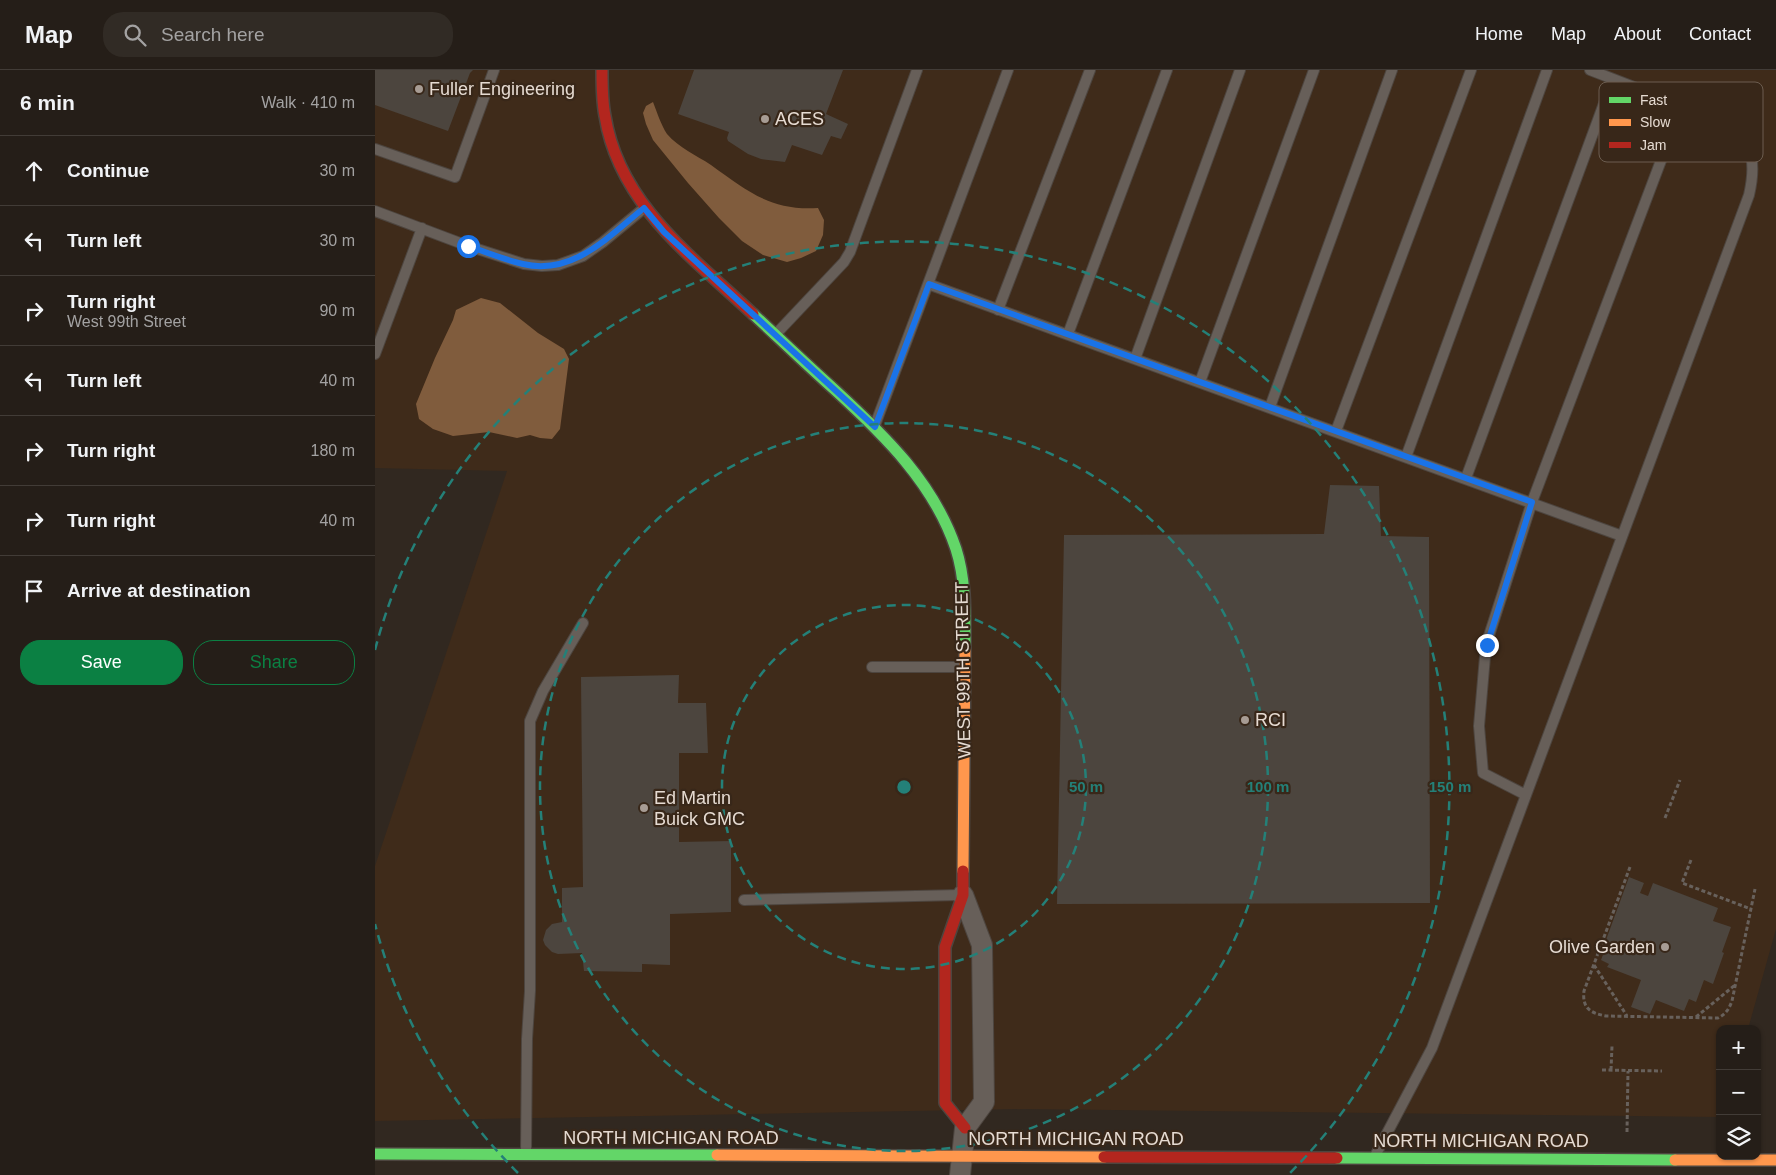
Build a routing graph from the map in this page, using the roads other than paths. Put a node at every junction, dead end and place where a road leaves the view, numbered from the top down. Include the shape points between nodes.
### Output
1 (493, 70) edge
2 (602, 70) edge
3 (917, 70) edge
4 (1008, 70) edge
5 (1090, 70) edge
6 (1167, 70) edge
7 (1240, 70) edge
8 (1314, 70) edge
9 (1392, 70) edge
10 (1471, 70) edge
11 (1547, 70) edge
12 (1590, 70) edge
13 (1613, 79) junction
14 (1612, 82) edge
15 (1621, 82) edge
16 (1599, 117) edge
17 (375, 149) edge
18 (1660, 162) edge
19 (1752, 162) edge
20 (644, 208) junction
21 (375, 211) edge
22 (422, 228) junction
23 (929, 284) junction
24 (998, 310) junction
25 (1069, 334) junction
26 (775, 336) junction
27 (375, 354) edge
28 (1135, 359) junction
29 (1200, 382) junction
30 (1271, 407) junction
31 (875, 427) junction
32 (1336, 431) junction
33 (1406, 457) junction
34 (1466, 478) junction
35 (1532, 502) junction
36 (1622, 536) junction
37 (583, 623) dead end
38 (872, 667) dead end
39 (965, 667) junction
40 (1526, 795) junction
41 (963, 895) junction
42 (744, 900) dead end
43 (965, 1128) junction
44 (375, 1154) edge
45 (527, 1155) junction
46 (1375, 1158) junction
47 (1776, 1160) edge
48 (961, 1165) edge

1 - 17 lane via 455,178
2 - 20 main road, WEST 99TH STREET via 601,90 608,136 627,180
3 - 26 lane via 845,262
4 - 23 lane
5 - 24 lane
6 - 25 lane
7 - 28 lane
8 - 29 lane
9 - 30 lane
10 - 32 lane
11 - 33 lane
12 - 13 lane
13 - 14 lane
13 - 15 lane
16 - 34 lane
18 - 35 lane
19 - 36 lane via 1752,182 1742,214
20 - 22 lane via 583,256 558,265 524,264
20 - 26 main road, WEST 99TH STREET via 664,232
21 - 22 lane
22 - 27 lane
23 - 24 lane
23 - 31 lane
24 - 25 lane
25 - 28 lane
26 - 31 main road, WEST 99TH STREET
28 - 29 lane
29 - 30 lane
30 - 32 lane
31 - 39 main road, WEST 99TH STREET via 919,477 938,505 953,540 964,578
32 - 33 lane
33 - 34 lane
34 - 35 lane
35 - 36 lane
35 - 40 lane via 1487,645 1479,726 1483,773
36 - 40 lane
37 - 45 lane via 543,690 530,721
38 - 39 lane
39 - 41 main road, WEST 99TH STREET
40 - 46 lane via 1432,1048
41 - 42 lane
41 - 43 street, WEST 99TH STREET via 982,945 984,1102
41 - 43 main road, WEST 99TH STREET via 945,947 945,1103
43 - 48 street, WEST 99TH STREET
44 - 45 main road, NORTH MICHIGAN ROAD
45 - 48 main road, NORTH MICHIGAN ROAD
46 - 47 main road, NORTH MICHIGAN ROAD
46 - 48 main road, NORTH MICHIGAN ROAD

